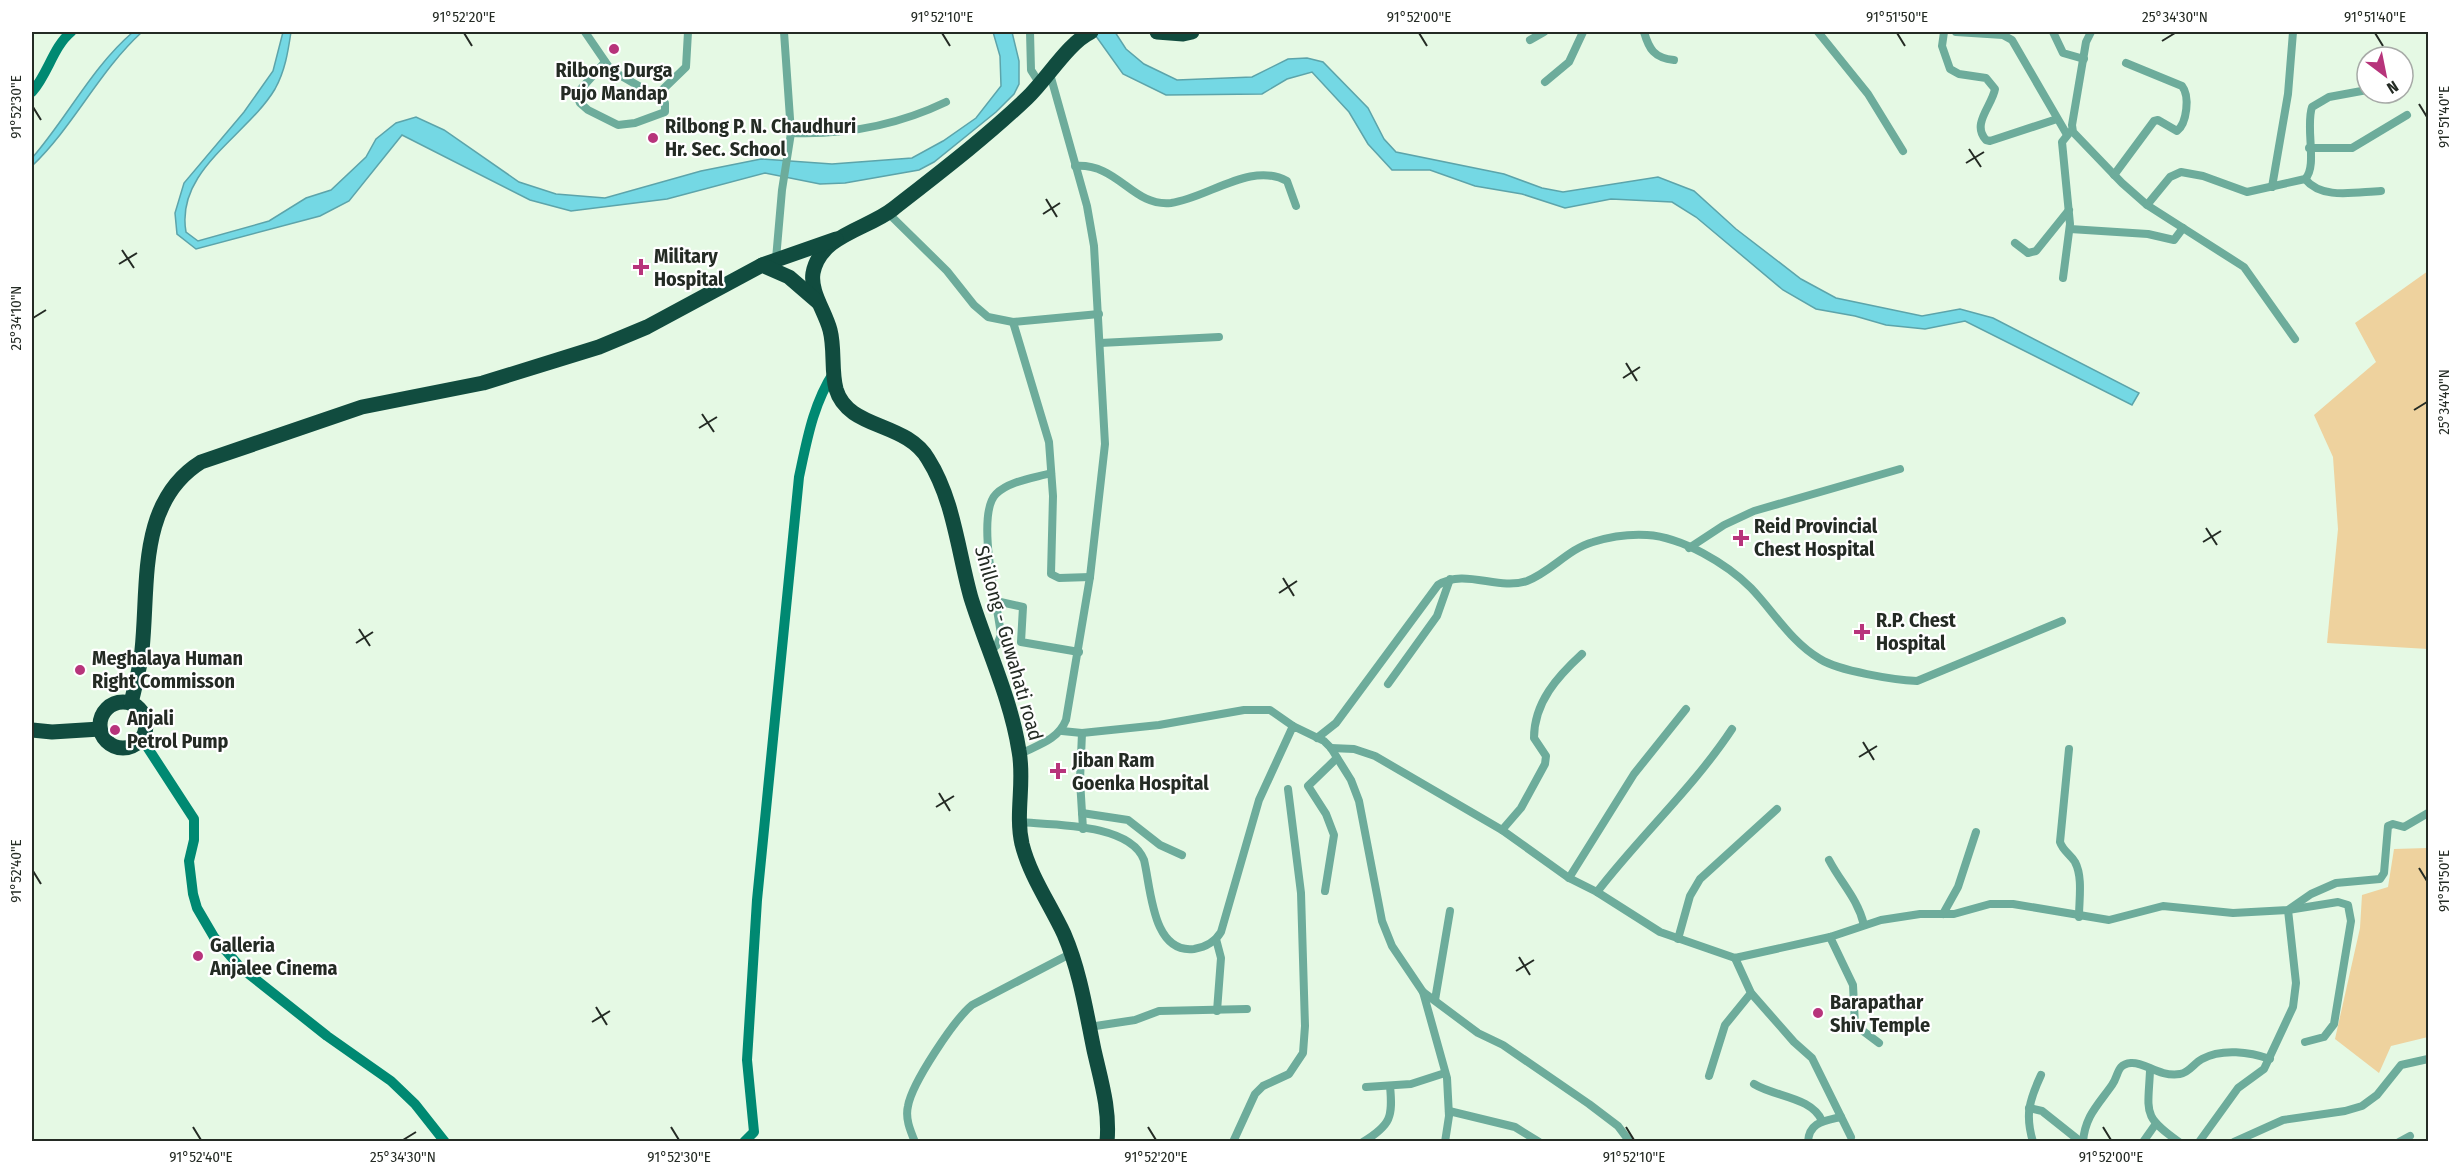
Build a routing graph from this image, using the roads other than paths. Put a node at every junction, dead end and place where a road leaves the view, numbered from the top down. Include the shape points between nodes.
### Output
1 (71, 32) edge
2 (585, 32) edge
3 (688, 32) edge
4 (784, 32) edge
5 (1030, 32) edge
6 (1091, 32) edge
7 (1157, 32) edge
8 (1192, 32) edge
9 (1544, 32) edge
10 (1583, 32) edge
11 (1644, 32) edge
12 (1818, 32) edge
13 (1944, 32) edge
14 (1956, 32) edge
15 (2053, 32) edge
16 (2091, 32) edge
17 (2293, 32) edge
18 (1530, 40) dead end
19 (2084, 59) junction
20 (1674, 60) dead end
21 (605, 62) junction
22 (2126, 63) dead end
23 (1048, 76) junction
24 (1545, 82) dead end
25 (32, 92) edge
26 (2355, 92) edge
27 (656, 96) junction
28 (946, 102) dead end
29 (2407, 115) dead end
30 (2057, 119) junction
31 (2070, 133) junction
32 (790, 137) junction
33 (2309, 148) junction
34 (1903, 151) dead end
35 (1075, 166) junction
36 (2114, 175) junction
37 (2305, 179) junction
38 (2272, 187) junction
39 (2380, 191) dead end
40 (2147, 205) junction
41 (1296, 206) dead end
42 (2069, 210) junction
43 (888, 213) junction
44 (2183, 228) junction
45 (2070, 229) junction
46 (838, 238) junction
47 (2015, 243) dead end
48 (769, 262) junction
49 (2062, 278) dead end
50 (822, 306) junction
51 (1099, 314) junction
52 (1013, 322) junction
53 (1219, 337) dead end
54 (2295, 339) dead end
55 (1100, 343) junction
56 (835, 370) junction
57 (1900, 469) dead end
58 (1051, 473) junction
59 (1689, 548) junction
60 (1090, 577) junction
61 (1450, 579) junction
62 (996, 601) junction
63 (2062, 621) dead end
64 (989, 652) junction
65 (1079, 652) junction
66 (1582, 654) dead end
67 (1388, 684) dead end
68 (131, 703) junction
69 (1686, 709) dead end
70 (1293, 726) junction
71 (100, 729) junction
72 (1732, 729) dead end
73 (32, 730) edge
74 (1062, 731) junction
75 (1082, 733) junction
76 (1317, 738) junction
77 (142, 739) junction
78 (1331, 748) junction
79 (2069, 749) dead end
80 (1020, 754) junction
81 (1337, 758) junction
82 (1288, 789) dead end
83 (1777, 809) dead end
84 (1082, 813) junction
85 (2428, 813) edge
86 (1019, 822) junction
87 (1083, 829) junction
88 (1502, 830) junction
89 (1976, 832) dead end
90 (1182, 855) dead end
91 (1829, 860) dead end
92 (1569, 878) junction
93 (1325, 891) dead end
94 (1597, 892) junction
95 (2288, 910) junction
96 (1450, 911) dead end
97 (1943, 914) junction
98 (2079, 917) junction
99 (1864, 925) junction
100 (1830, 937) junction
101 (1216, 939) junction
102 (1678, 939) junction
103 (1072, 953) junction
104 (1735, 958) junction
105 (1423, 992) junction
106 (1751, 993) junction
107 (1435, 1000) junction
108 (1247, 1009) dead end
109 (1217, 1011) junction
110 (1089, 1027) junction
111 (2305, 1042) dead end
112 (1880, 1043) dead end
113 (2270, 1059) junction
114 (2428, 1059) edge
115 (2150, 1071) junction
116 (1444, 1073) junction
117 (2041, 1075) dead end
118 (1709, 1076) dead end
119 (1754, 1084) dead end
120 (1389, 1086) junction
121 (1366, 1087) dead end
122 (2029, 1108) junction
123 (1449, 1111) junction
124 (1841, 1117) junction
125 (1821, 1121) junction
126 (2155, 1125) junction
127 (2410, 1136) dead end
128 (1851, 1137) dead end
129 (445, 1142) edge
130 (744, 1142) edge
131 (915, 1142) edge
132 (1107, 1142) edge
133 (1233, 1142) edge
134 (1363, 1142) edge
135 (1446, 1142) edge
136 (1539, 1142) edge
137 (1630, 1142) edge
138 (1808, 1142) edge
139 (2033, 1142) edge
140 (2082, 1142) edge
141 (2143, 1142) edge
142 (2179, 1142) edge
143 (2199, 1142) edge
144 (2234, 1142) edge
145 (2399, 1142) edge

1 - 25 street via 60,43 46,75
2 - 21 street
3 - 27 street via 686,68
4 - 32 street
5 - 23 street via 1031,70
6 - 23 highway via 1073,44
7 - 8 highway
9 - 18 street
10 - 24 street via 1569,62
11 - 20 street via 1652,52
12 - 34 street via 1868,94
13 - 30 street via 1942,46 1950,69 1986,78 1995,89 1980,125 1984,139 1990,141
14 - 30 street via 2003,35 2012,40
15 - 19 street via 2063,53
16 - 19 street
17 - 38 street via 2288,94
19 - 31 street
21 - 27 street via 616,74
21 - 27 street via 577,95 588,110 624,126 665,112 665,103
22 - 36 street via 2182,86 2187,95 2184,123 2177,131 2154,121
23 - 35 street
23 - 43 highway via 1003,120
26 - 33 street via 2329,97 2312,107
28 - 32 street via 894,123
29 - 33 street via 2352,148
30 - 31 street
31 - 36 street
31 - 42 street via 2062,145
32 - 48 street
33 - 37 street via 2312,169
35 - 41 street via 1098,167 1146,199 1162,202 1191,197 1249,177 1272,175 1287,181
35 - 51 street via 1094,246
36 - 40 street
37 - 38 street
37 - 39 street via 2322,192
38 - 40 street via 2247,192 2181,172 2170,177
40 - 44 street
42 - 45 street
42 - 47 street via 2036,250 2028,253
43 - 46 highway
43 - 52 street via 947,271 981,312 995,320
44 - 45 street via 2174,240 2148,234
44 - 54 street via 2244,267
45 - 49 street
46 - 48 highway
46 - 50 highway, Shillong - Guwahati road via 819,257 814,269 813,285
48 - 50 highway
48 - 68 highway via 647,327 599,347 483,383 353,410 218,455 189,470 169,492 153,530 142,652
50 - 56 highway, Shillong - Guwahati road via 832,338
51 - 52 street
51 - 55 street
52 - 58 street via 1049,442
53 - 55 street
55 - 60 street via 1105,444
56 - 64 highway, Shillong - Guwahati road via 836,389 847,407 868,421 904,434 929,459 946,501
56 - 130 street via 814,413 799,477 757,900 747,1060 753,1132
57 - 59 street via 1754,511
58 - 60 street via 1051,574 1059,578
58 - 62 street via 1012,485 990,501 987,529
59 - 61 street via 1646,535 1609,538 1582,546 1546,571 1517,584
59 - 63 street via 1733,572 1821,660 1895,680 1917,681
60 - 65 street
61 - 67 street via 1437,616
61 - 76 street via 1428,596 1343,714
62 - 64 street via 1001,636
62 - 65 street via 1023,607 1021,642
64 - 80 highway, Shillong - Guwahati road
65 - 74 street
66 - 88 street via 1562,671 1542,702 1534,738 1546,760 1521,808
68 - 71 highway via 118,703 106,710
68 - 77 highway via 146,718
69 - 92 street via 1634,774
70 - 75 street via 1270,710 1244,710
70 - 76 street
70 - 101 street via 1259,800
71 - 73 highway
71 - 77 highway via 106,741 118,747 131,747
72 - 94 street via 1709,764 1624,856
74 - 75 street
74 - 80 street
75 - 84 street
76 - 78 street
77 - 129 street via 194,819 189,861 193,894 196,908 214,937 240,967 391,1081 416,1104
78 - 81 street
78 - 88 street via 1354,749 1375,756
79 - 98 street via 2060,842 2075,862 2079,876
80 - 86 highway, Shillong - Guwahati road
81 - 93 street via 1308,786 1334,835
81 - 105 street via 1359,801 1384,927
82 - 133 street via 1301,893 1304,1047 1289,1074 1254,1094
83 - 102 street via 1700,879 1690,896
84 - 87 street
84 - 90 street via 1128,820 1160,845
85 - 95 street via 2404,827 2388,826 2384,873 2380,879 2336,883
86 - 87 street
86 - 103 highway, Shillong - Guwahati road via 1026,856
87 - 101 street via 1124,838 1141,852 1159,925 1169,941 1193,949
88 - 92 street
89 - 97 street via 1958,887
91 - 99 street via 1856,900
92 - 94 street
94 - 102 street
95 - 98 street via 2233,913 2163,906 2109,920
95 - 111 street via 2338,902 2348,905 2350,911 2334,1023 2324,1037
95 - 113 street via 2296,996
96 - 107 street
97 - 98 street via 1990,904 2013,904
97 - 99 street via 1904,915
99 - 100 street
100 - 104 street
100 - 112 street via 1853,985 1855,1025
101 - 109 street via 1221,958
102 - 104 street
103 - 110 highway, Shillong - Guwahati road
103 - 131 street via 960,1015 911,1092 907,1118
104 - 106 street
105 - 107 street
105 - 116 street
106 - 118 street via 1725,1024
106 - 124 street via 1812,1058
107 - 137 street via 1618,1126
108 - 109 street
109 - 110 street via 1159,1011 1135,1020
110 - 132 highway, Shillong - Guwahati road via 1108,1108
113 - 115 street via 2246,1052 2204,1058 2183,1074
113 - 143 street via 2264,1069 2238,1088
114 - 144 street via 2401,1065 2377,1095 2362,1106 2283,1120
115 - 126 street via 2148,1108
115 - 140 street via 2133,1063 2120,1067 2114,1084 2088,1118
116 - 120 street via 1423,1082
116 - 123 street
117 - 122 street
119 - 125 street via 1810,1106
120 - 121 street
120 - 134 street via 1392,1108 1388,1121
122 - 139 street via 2027,1122
122 - 140 street via 2042,1112
123 - 135 street
123 - 136 street via 1521,1129
124 - 125 street
124 - 128 street
125 - 138 street via 1811,1129
126 - 141 street
126 - 142 street
127 - 145 street

